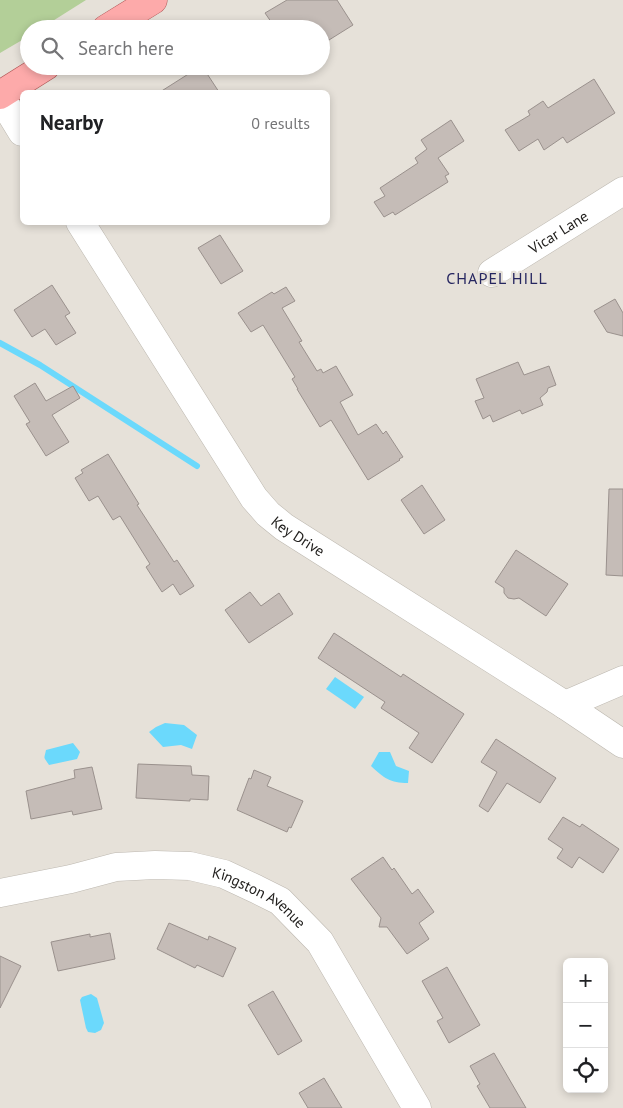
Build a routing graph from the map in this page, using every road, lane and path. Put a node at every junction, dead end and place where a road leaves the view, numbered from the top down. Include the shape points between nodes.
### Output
1 (153, 0) edge
2 (121, 20) edge
3 (32, 75) edge
4 (0, 95) edge
5 (20, 129) edge
6 (623, 191) edge
7 (82, 225) edge
8 (492, 273) dead end
9 (623, 680) edge
10 (565, 705) junction
11 (623, 744) edge
12 (0, 894) edge
13 (417, 1108) edge

1 - 2 main road
3 - 4 main road
4 - 5 street
6 - 8 street, Vicar Lane
7 - 10 street, Key Drive via 222,450 268,514
9 - 10 street
10 - 11 street, Key Drive
12 - 13 street, Kingston Avenue via 116,868 155,865 190,866 224,874 256,888 280,902 320,942

